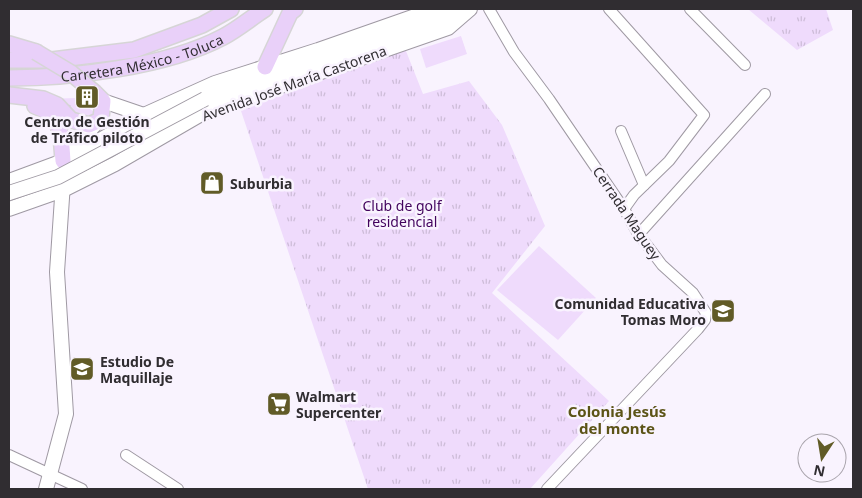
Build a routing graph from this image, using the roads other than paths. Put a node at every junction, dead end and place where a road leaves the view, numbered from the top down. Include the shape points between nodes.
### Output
1 (231, 9) edge
2 (265, 9) edge
3 (295, 9) edge
4 (464, 9) edge
5 (470, 9) edge
6 (489, 9) edge
7 (609, 9) edge
8 (690, 9) edge
9 (437, 13) edge
10 (9, 44) edge
11 (9, 60) edge
12 (744, 65) dead end
13 (265, 67) junction
14 (9, 78) edge
15 (766, 94) dead end
16 (9, 95) edge
17 (99, 97) junction
18 (9, 101) edge
19 (144, 115) junction
20 (98, 121) junction
21 (620, 131) dead end
22 (64, 161) junction
23 (9, 180) edge
24 (644, 185) junction
25 (63, 190) junction
26 (9, 193) edge
27 (9, 209) edge
28 (624, 209) junction
29 (639, 234) junction
30 (9, 454) edge
31 (126, 455) dead end
32 (50, 474) junction
33 (46, 489) edge
34 (82, 489) edge
35 (178, 489) edge
36 (547, 489) edge

1 - 11 main road, Carretera México - Toluca via 202,25 134,50 52,60
2 - 14 main road, Carretera México - Toluca via 223,37 176,55 130,66 57,76
3 - 13 main road via 290,13
4 - 9 street, Avenida José María Castorena
5 - 25 street, Avenida José María Castorena via 448,28 203,113
6 - 28 street, Cerrada Maguey via 514,52
7 - 24 street via 704,115 669,161
8 - 12 street
9 - 13 street, Avenida José María Castorena
9 - 26 street, Avenida José María Castorena, bridge via 205,99 58,177
10 - 17 main road, bridge via 56,62
13 - 19 street, Avenida José María Castorena via 215,83
15 - 29 street
16 - 20 main road via 48,101 77,122 89,125
17 - 19 street
17 - 20 main road
18 - 22 main road via 50,112 60,130
19 - 22 street, Avenida José María Castorena
20 - 22 street
21 - 24 street
22 - 23 street, Avenida José María Castorena
22 - 25 street
24 - 28 street
25 - 27 street, Avenida José María Castorena
25 - 32 street via 57,272 66,414
28 - 29 street, Cerrada Maguey
29 - 36 street, Cerrada Maguey via 662,265 693,293 706,313 705,320
30 - 32 street
31 - 35 street
32 - 33 street
32 - 34 street

